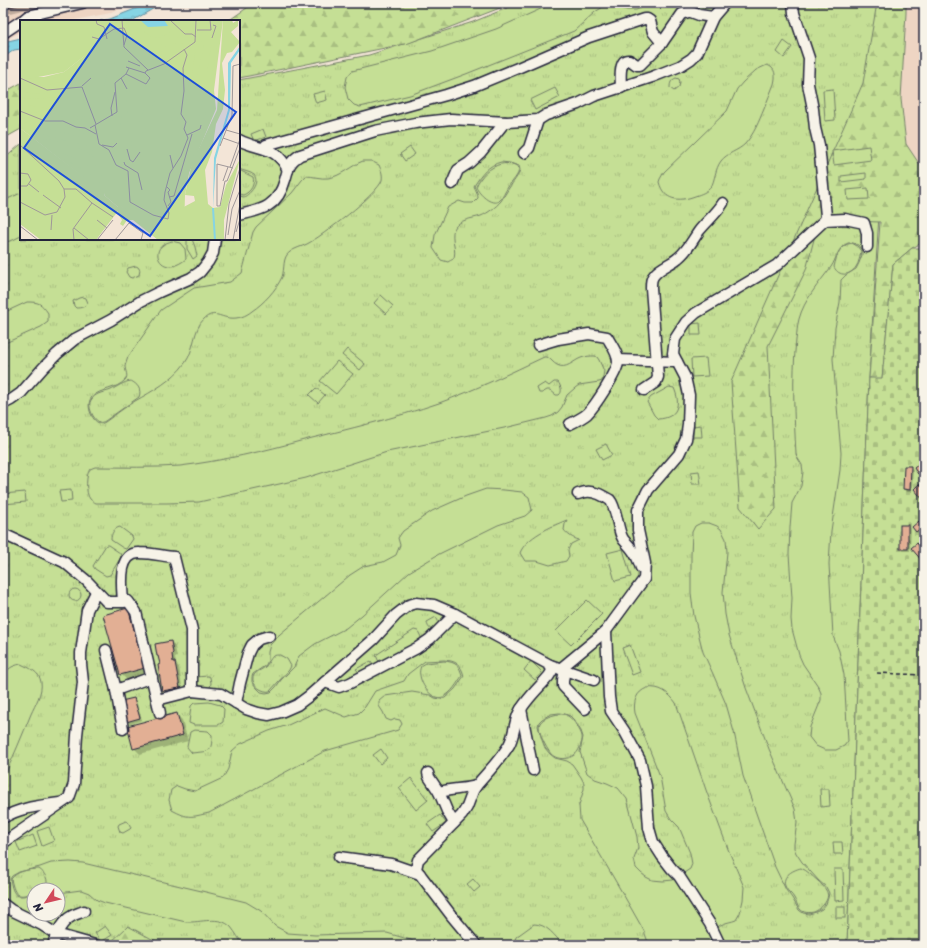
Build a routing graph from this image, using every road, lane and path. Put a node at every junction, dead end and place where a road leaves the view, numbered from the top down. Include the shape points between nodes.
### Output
1 (82, 3) edge
2 (725, 3) edge
3 (793, 3) edge
4 (713, 17) junction
5 (22, 20) edge
6 (20, 22) edge
7 (3, 33) edge
8 (662, 43) junction
9 (621, 88) junction
10 (538, 120) junction
11 (505, 122) junction
12 (240, 140) edge
13 (264, 148) junction
14 (524, 153) dead end
15 (288, 170) junction
16 (452, 184) dead end
17 (723, 203) dead end
18 (240, 215) edge
19 (825, 220) junction
20 (215, 240) edge
21 (867, 247) dead end
22 (538, 345) dead end
23 (618, 360) junction
24 (657, 361) junction
25 (677, 362) junction
26 (644, 390) dead end
27 (3, 404) edge
28 (570, 424) dead end
29 (578, 494) dead end
30 (3, 534) edge
31 (644, 579) junction
32 (96, 592) junction
33 (123, 602) junction
34 (455, 614) junction
35 (606, 632) junction
36 (269, 636) dead end
37 (106, 650) dead end
38 (550, 665) junction
39 (562, 670) junction
40 (877, 673) dead end
41 (924, 675) edge
42 (152, 677) junction
43 (594, 680) dead end
44 (325, 682) junction
45 (116, 690) junction
46 (192, 691) junction
47 (157, 700) junction
48 (236, 703) junction
49 (521, 709) junction
50 (585, 709) dead end
51 (160, 714) dead end
52 (124, 729) dead end
53 (533, 770) dead end
54 (428, 773) dead end
55 (476, 786) junction
56 (439, 792) junction
57 (63, 802) junction
58 (3, 818) edge
59 (454, 823) junction
60 (3, 843) edge
61 (339, 857) dead end
62 (420, 874) junction
63 (3, 904) edge
64 (84, 911) dead end
65 (56, 934) junction
66 (53, 945) edge
67 (95, 945) edge
68 (476, 945) edge
69 (720, 945) edge

1 - 5 lane via 28,16
2 - 4 lane
3 - 19 lane via 809,58 808,84 819,145
4 - 8 lane via 691,12 682,14
4 - 9 lane via 697,53 691,59 680,66
6 - 7 lane
8 - 9 lane via 640,65 628,60 624,62 621,66
8 - 13 lane via 653,32 650,22 644,19 589,38 474,86 266,145
9 - 10 lane via 594,96
10 - 11 lane
10 - 14 lane via 529,148
11 - 15 lane via 451,120 375,131 300,154 293,159
11 - 16 lane via 481,152 458,170
12 - 13 lane
13 - 15 lane via 278,156
15 - 18 lane via 282,190 270,205 259,211
17 - 24 lane via 679,258 656,273 651,280
19 - 21 lane via 845,219 864,223 868,233
19 - 25 lane via 777,265 696,313 686,322 675,339 673,354
20 - 27 lane via 208,262 200,272 141,301 75,339 47,363 21,393
22 - 23 lane via 589,334 607,337 614,347
23 - 24 lane
23 - 28 lane via 597,401 586,415
24 - 25 lane
24 - 26 lane via 656,382
25 - 31 lane via 690,395 686,439 679,454 648,490 638,510 638,530 645,563
29 - 31 lane via 590,491 610,500 624,540 639,562
30 - 32 lane via 64,562
31 - 35 lane
32 - 33 lane via 106,602
32 - 57 lane via 87,610 81,653 83,682 74,784 69,798
33 - 42 lane via 128,601 136,612
33 - 46 lane via 122,577 125,561 131,554 139,552 174,558 192,630
34 - 38 lane
34 - 44 lane via 417,648 350,683 339,687
34 - 44 lane via 434,605 416,603 409,606 396,615 373,640
35 - 39 lane
35 - 69 lane via 608,697 611,711 640,760 653,842 679,876 710,924
36 - 48 lane via 259,639 248,653
37 - 45 lane
38 - 39 lane
38 - 49 lane via 552,671 549,676
39 - 43 lane
39 - 50 lane via 564,686
40 - 41 path
42 - 45 lane
42 - 47 lane
44 - 48 lane via 296,705 281,712 268,715 258,713
45 - 52 lane
46 - 47 lane
46 - 48 lane via 221,694
47 - 51 lane
49 - 53 lane
49 - 55 lane via 510,743
54 - 56 lane
55 - 56 lane
55 - 59 lane via 467,807
56 - 59 lane
57 - 58 lane via 27,808
57 - 60 lane
59 - 62 lane via 418,860 416,869
61 - 62 lane via 391,864
62 - 68 lane
63 - 65 lane
64 - 65 lane via 71,916
65 - 66 lane
65 - 67 lane

